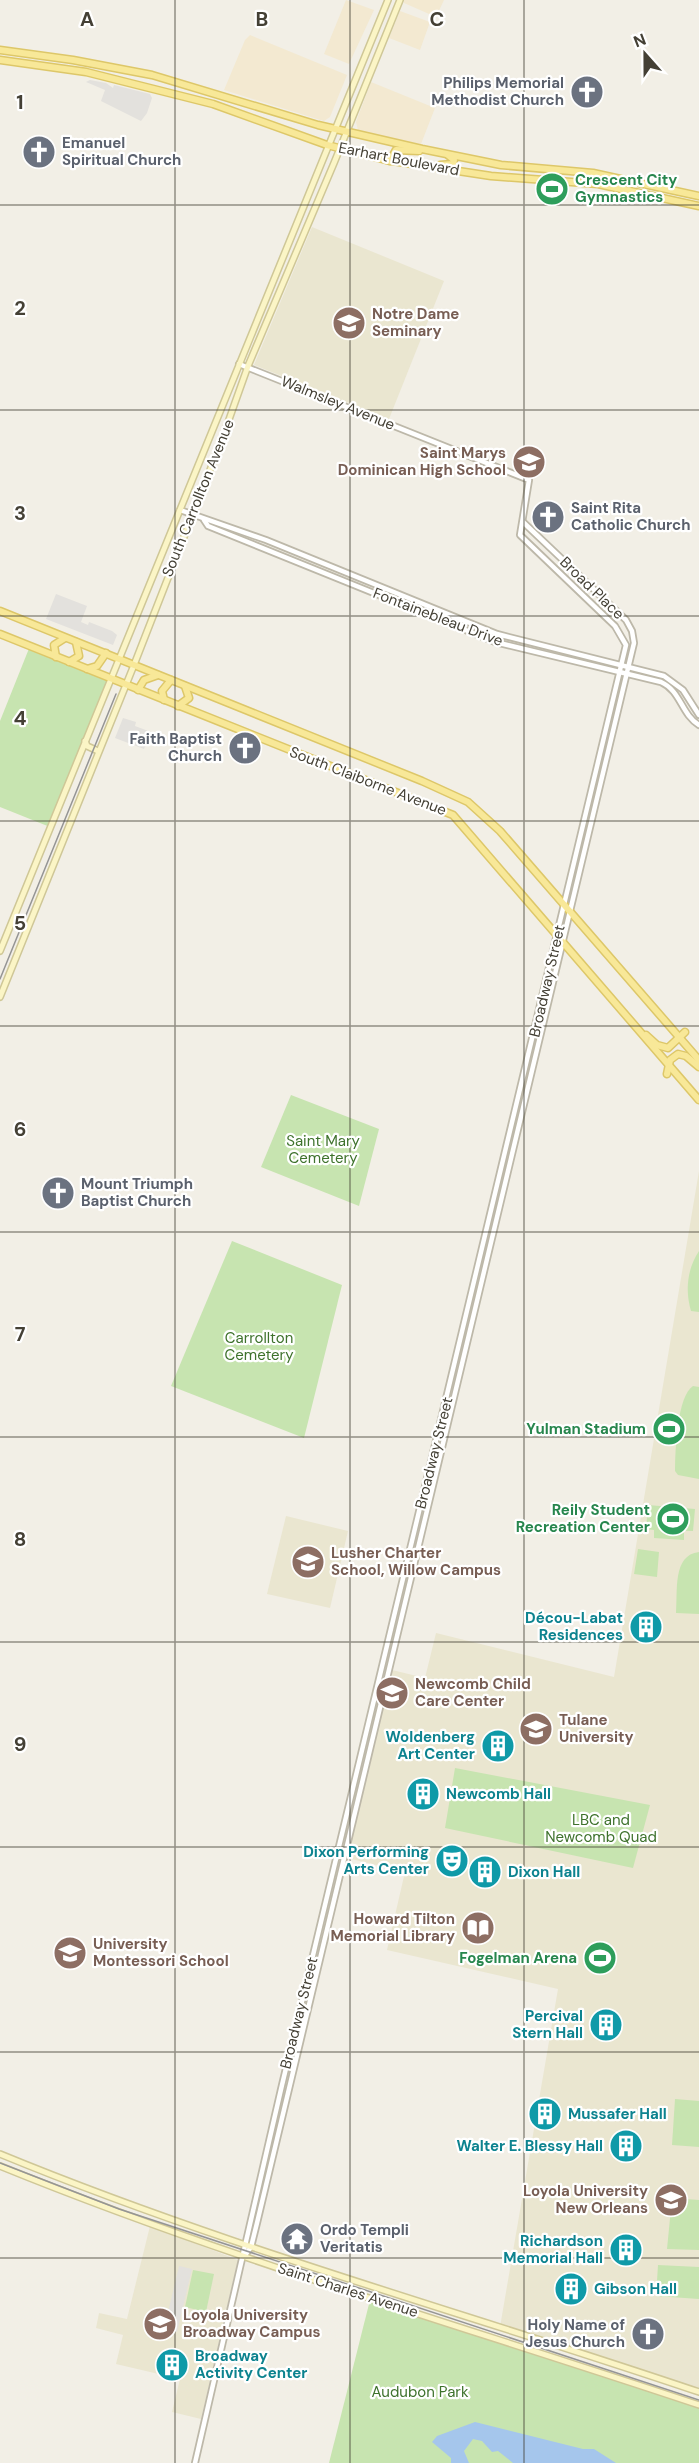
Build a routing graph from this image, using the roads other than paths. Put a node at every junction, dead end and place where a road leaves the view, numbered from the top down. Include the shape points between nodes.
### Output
1 (388, 0) edge
2 (400, 0) edge
3 (0, 50) edge
4 (0, 60) edge
5 (334, 129) junction
6 (347, 132) junction
7 (327, 145) junction
8 (340, 148) junction
9 (422, 150) junction
10 (446, 154) junction
11 (390, 161) junction
12 (424, 166) junction
13 (315, 179) junction
14 (326, 183) junction
15 (699, 196) edge
16 (699, 206) edge
17 (238, 363) junction
18 (248, 366) junction
19 (180, 510) junction
20 (192, 515) junction
21 (204, 520) junction
22 (523, 522) junction
23 (143, 600) junction
24 (156, 606) junction
25 (0, 611) edge
26 (0, 634) edge
27 (66, 637) junction
28 (76, 642) junction
29 (626, 650) joint
30 (106, 653) junction
31 (56, 657) junction
32 (119, 659) junction
33 (68, 662) junction
34 (622, 664) junction
35 (134, 665) junction
36 (629, 666) junction
37 (87, 669) junction
38 (621, 672) junction
39 (627, 674) junction
40 (158, 675) junction
41 (111, 679) junction
42 (171, 680) junction
43 (125, 685) junction
44 (185, 686) junction
45 (138, 690) junction
46 (164, 700) junction
47 (178, 706) junction
48 (699, 715) edge
49 (699, 725) edge
50 (85, 741) junction
51 (98, 751) junction
52 (564, 904) junction
53 (570, 910) junction
54 (560, 940) junction
55 (0, 951) edge
56 (0, 997) edge
57 (624, 1014) junction
58 (682, 1034) junction
59 (699, 1060) edge
60 (668, 1066) junction
61 (699, 1067) edge
62 (667, 1074) dead end
63 (699, 1100) edge
64 (0, 2154) edge
65 (0, 2166) edge
66 (248, 2246) junction
67 (244, 2257) junction
68 (511, 2331) junction
69 (533, 2338) junction
70 (507, 2342) junction
71 (530, 2349) junction
72 (570, 2350) junction
73 (567, 2361) junction
74 (657, 2379) junction
75 (654, 2390) junction
76 (699, 2392) edge
77 (699, 2405) edge
78 (195, 2463) edge

1 - 5 main road, South Carrollton Avenue
2 - 6 main road, South Carrollton Avenue
3 - 5 main road, Earhart Boulevard via 152,75
4 - 7 main road, Earhart Boulevard via 86,72 213,104
5 - 6 main road, Earhart Boulevard
5 - 7 main road, South Carrollton Avenue
6 - 8 main road, South Carrollton Avenue
6 - 9 main road, Earhart Boulevard
7 - 8 main road, Earhart Boulevard
7 - 13 main road, South Carrollton Avenue
8 - 11 main road, Earhart Boulevard
8 - 14 main road, South Carrollton Avenue
9 - 10 main road, Earhart Boulevard
9 - 11 main road via 396,150
10 - 12 main road via 454,160 453,164
10 - 15 main road, Earhart Boulevard via 519,167 593,173
11 - 12 main road, Earhart Boulevard
12 - 16 main road, Earhart Boulevard via 491,176 591,183
13 - 14 main road
13 - 17 main road, South Carrollton Avenue
14 - 18 main road, South Carrollton Avenue
17 - 18 street, Walmsley Avenue
17 - 19 main road, South Carrollton Avenue
18 - 20 main road, South Carrollton Avenue
18 - 22 street, Walmsley Avenue via 529,480
19 - 20 street, Fontainebleau Drive
19 - 23 main road, South Carrollton Avenue
20 - 21 street, Fontainebleau Drive
20 - 24 main road, South Carrollton Avenue
21 - 34 street, Fontainebleau Drive via 211,519 497,634
21 - 38 street, Fontainebleau Drive via 208,526 495,642
22 - 29 street, Broad Place via 520,536 619,630
22 - 36 street, Broad Place via 626,620 633,635
23 - 24 main road
23 - 32 main road, South Carrollton Avenue
24 - 35 main road, South Carrollton Avenue
25 - 27 main road, South Claiborne Avenue
26 - 31 main road, South Claiborne Avenue
27 - 28 main road, South Claiborne Avenue
27 - 31 main road via 54,645
28 - 30 main road, South Claiborne Avenue
28 - 33 main road via 79,656
29 - 34 street, Broadway Street
30 - 32 main road, South Claiborne Avenue
30 - 37 main road via 97,666
31 - 33 main road, South Claiborne Avenue
32 - 35 main road, South Claiborne Avenue
32 - 41 main road, South Carrollton Avenue
33 - 37 main road, South Claiborne Avenue
34 - 36 street, Fontainebleau Drive
34 - 38 street, Broadway Street
35 - 40 main road, South Claiborne Avenue
35 - 43 main road, South Carrollton Avenue
36 - 39 street, Broadway Street
36 - 48 street, Fontainebleau Drive via 674,681
37 - 41 main road, South Claiborne Avenue
38 - 39 street, Fontainebleau Drive
38 - 52 street, Broadway Street
39 - 49 street, Fontainebleau Drive via 667,685
39 - 53 street, Broadway Street
40 - 42 main road, South Claiborne Avenue
40 - 45 main road via 144,680
41 - 43 main road, South Claiborne Avenue
41 - 50 main road, South Carrollton Avenue
42 - 44 main road, South Claiborne Avenue
42 - 46 main road via 162,691
43 - 45 main road, South Claiborne Avenue
43 - 51 main road, South Carrollton Avenue
44 - 47 main road via 189,698
44 - 52 main road, South Claiborne Avenue via 458,796 495,826
45 - 46 main road, South Claiborne Avenue
46 - 47 main road, South Claiborne Avenue
47 - 54 main road, South Claiborne Avenue via 453,815
50 - 51 main road
50 - 55 main road, South Carrollton Avenue
51 - 56 main road, South Carrollton Avenue
52 - 53 main road, South Claiborne Avenue
52 - 54 street, Broadway Street
53 - 54 street, Broadway Street
53 - 58 main road, South Claiborne Avenue
54 - 57 main road, South Claiborne Avenue
54 - 66 street, Broadway Street
57 - 58 main road via 662,1047 670,1047
57 - 60 main road, South Claiborne Avenue
58 - 59 main road, South Claiborne Avenue
60 - 61 main road via 678,1054
60 - 62 main road
60 - 63 main road, South Claiborne Avenue
64 - 66 main road, Saint Charles Avenue via 120,2202
65 - 67 main road, Saint Charles Avenue
66 - 67 street, Broadway Street
66 - 68 main road, Saint Charles Avenue
67 - 70 main road, Saint Charles Avenue
67 - 78 street, Broadway Street
68 - 69 main road, Saint Charles Avenue
68 - 70 main road
69 - 71 main road
69 - 72 main road, Saint Charles Avenue
70 - 71 main road, Saint Charles Avenue
71 - 73 main road, Saint Charles Avenue
72 - 73 main road
72 - 74 main road, Saint Charles Avenue
73 - 75 main road, Saint Charles Avenue
74 - 75 main road
74 - 76 main road, Saint Charles Avenue
75 - 77 main road, Saint Charles Avenue

